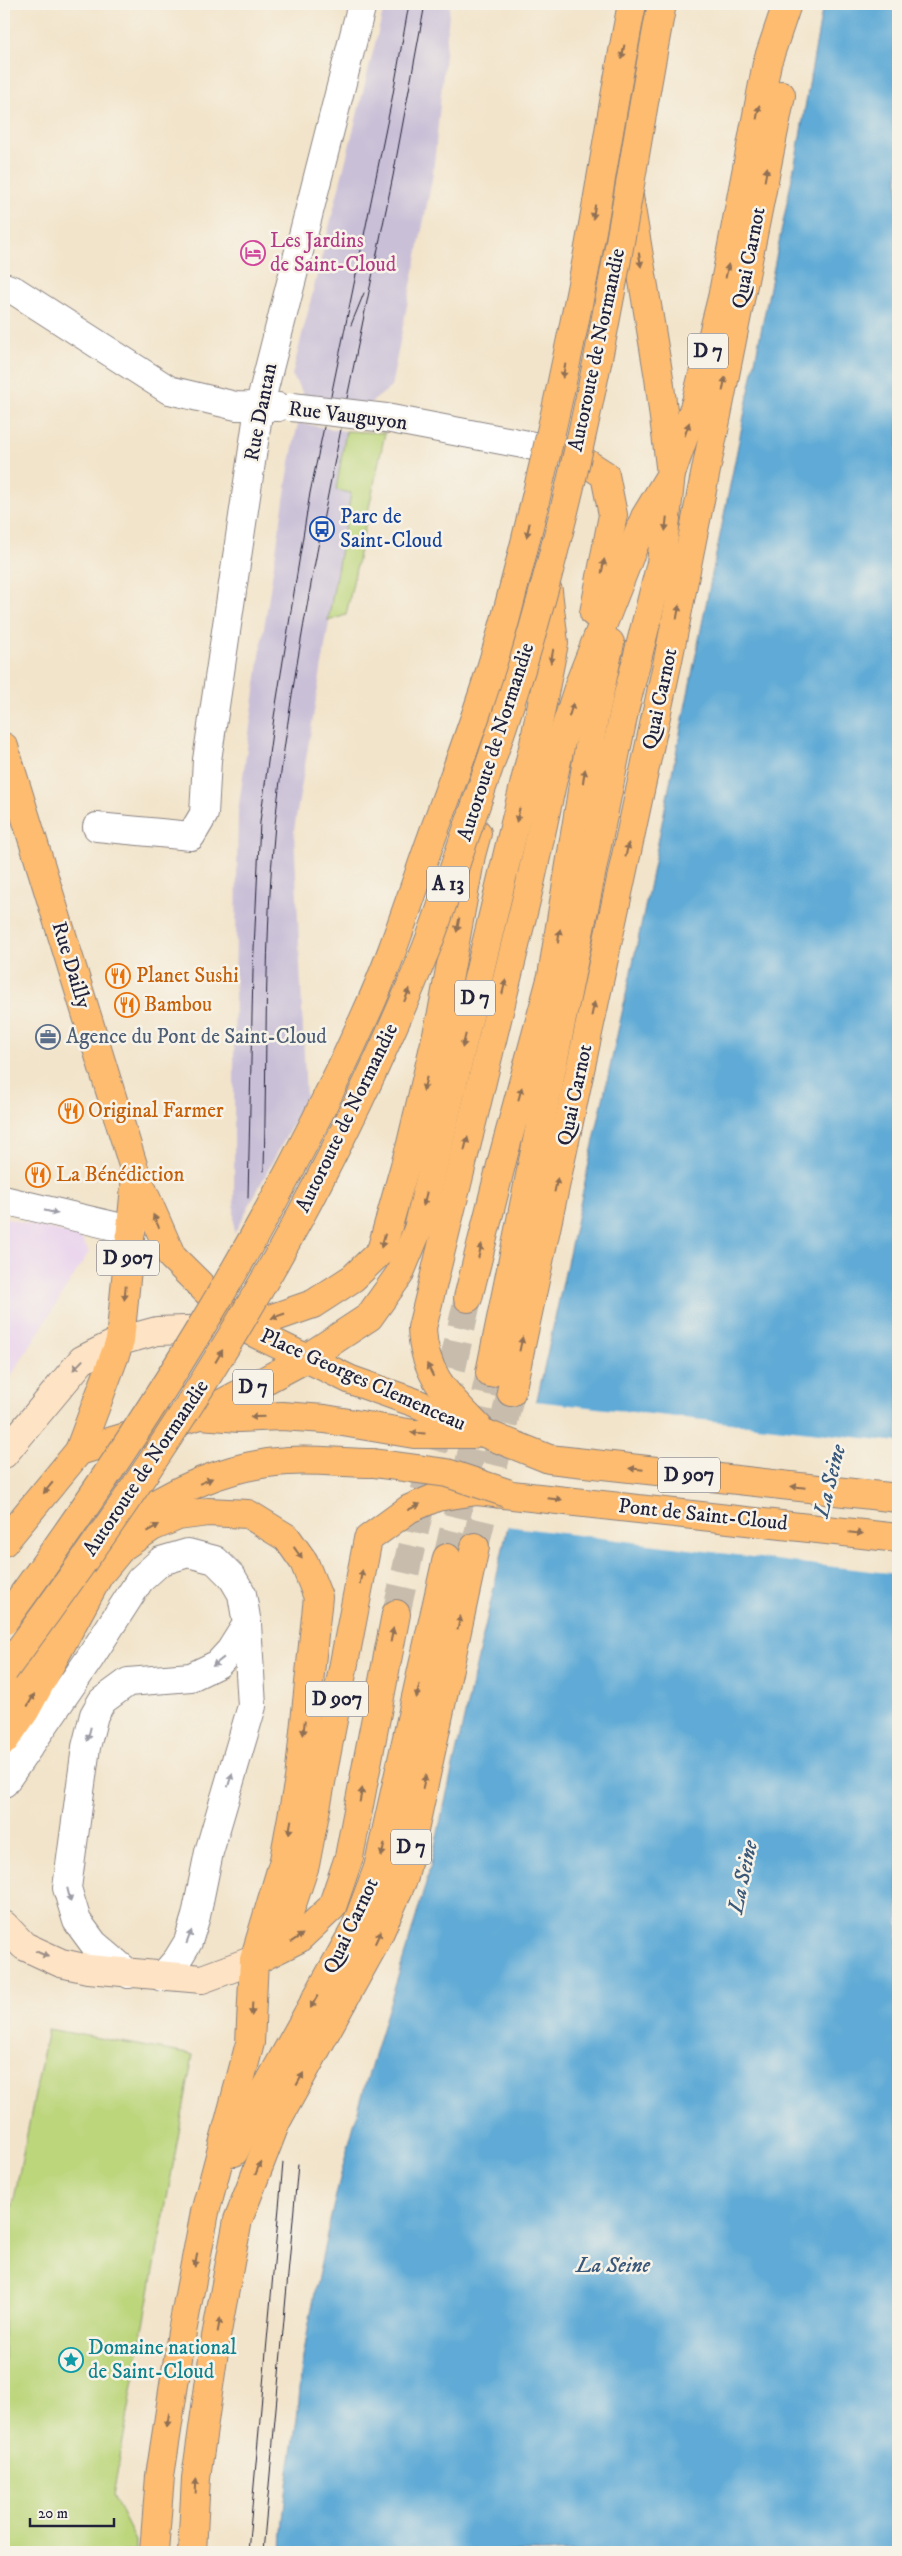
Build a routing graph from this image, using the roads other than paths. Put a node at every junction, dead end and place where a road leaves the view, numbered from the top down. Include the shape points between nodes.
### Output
1 (362, 4) edge
2 (632, 4) edge
3 (653, 4) edge
4 (662, 4) edge
5 (787, 4) edge
6 (624, 160) junction
7 (4, 287) edge
8 (259, 408) junction
9 (571, 453) junction
10 (671, 474) junction
11 (645, 517) junction
12 (548, 591) junction
13 (580, 682) junction
14 (4, 747) edge
15 (12, 802) edge
16 (97, 827) dead end
17 (136, 1175) junction
18 (4, 1200) edge
19 (131, 1230) junction
20 (178, 1264) joint
21 (468, 1298) tunnel mouth
22 (244, 1328) junction
23 (120, 1341) junction
24 (306, 1360) junction
25 (490, 1373) tunnel mouth
26 (511, 1392) tunnel mouth
27 (200, 1414) junction
28 (484, 1434) junction
29 (79, 1451) junction
30 (4, 1454) edge
31 (507, 1493) junction
32 (898, 1498) edge
33 (898, 1538) edge
34 (4, 1542) edge
35 (475, 1547) tunnel mouth
36 (448, 1558) tunnel mouth
37 (396, 1614) tunnel mouth
38 (4, 1621) edge
39 (248, 1624) junction
40 (4, 1671) edge
41 (4, 1705) edge
42 (4, 1741) edge
43 (4, 1783) edge
44 (4, 1925) edge
45 (254, 1960) junction
46 (129, 1974) junction
47 (162, 1977) junction
48 (205, 2212) junction
49 (154, 2552) edge
50 (192, 2552) edge

1 - 8 street, Rue Dantan
2 -> 38 main road, Autoroute de Normandie / A 13, bridge via 561,385 505,621 476,714 368,1012 276,1196 179,1366 134,1437
3 - 6 main road, Quai Carnot / D 7
40 -> 4 main road, Autoroute de Normandie / A 13, bridge via 159,1453 256,1294 349,1120 395,1024 428,943 534,629 586,411 614,275
10 -> 5 main road, Quai Carnot / D 7 via 696,402 722,298 767,62
26 -> 5 main road, Quai Carnot / D 7 via 666,670 750,257 785,71
6 - 9 main road, Quai Carnot / D 7 via 583,408
6 -> 10 main road, Quai Carnot / D 7
7 - 8 street, Rue Vauguyon via 16,291 169,390 236,406
8 - 9 street, Rue Vauguyon, bridge via 292,407 386,418
8 - 16 street, Rue Dantan via 207,760 204,814 191,836
9 - 12 main road, Quai Carnot / D 7
13 -> 9 main road via 613,515 605,475
10 - 11 main road, Quai Carnot / D 7
10 -> 25 main road, Quai Carnot / D 7 via 662,563 625,707
11 - 13 main road, Quai Carnot / D 7
21 -> 11 main road, Quai Carnot / D 7 via 552,976 604,667
12 -> 22 main road, Quai Carnot / D 7 via 471,855 442,1012 411,1144 381,1251 353,1278 312,1304
12 -> 24 main road, Quai Carnot / D 7 via 554,642 534,744 418,1229 399,1275 374,1311
28 -> 13 main road, Quai Carnot / D 7 via 441,1389 428,1366 422,1328 530,884 561,742
14 - 15 main road, Rue Dailly / D 907
15 - 17 main road, Rue Dailly / D 907
17 - 19 main road, D 907
20 -> 17 main road, Rue Dailly / D 907
18 -> 19 street
19 -> 23 main road, D 907
20 - 22 main road, Place Georges Clemenceau / D 907
22 - 23 main road, D 907 via 157,1331
22 - 24 main road, Place Georges Clemenceau / D 907
23 - 29 main road
23 -> 30 main road, D 907 via 82,1360
24 - 27 main road, D 7
24 - 28 main road, Place Georges Clemenceau / D 907 via 416,1403
28 -> 27 main road via 414,1434 325,1419
27 - 29 main road
32 -> 28 main road, Pont de Saint-Cloud / D 907, bridge via 548,1459
29 -> 34 main road
31 -> 33 main road, Pont de Saint-Cloud / D 907
41 -> 31 main road, bridge via 85,1568 112,1535 144,1510 224,1473 253,1465 288,1461 373,1463 447,1473
45 -> 31 main road, D 907 via 289,1913 305,1865 368,1539 409,1509 437,1497 477,1491
50 -> 35 main road, Quai Carnot / D 7 via 196,2478 216,2337 238,2220 276,2122 376,1941 404,1877
36 -> 48 main road, Quai Carnot / D 7 via 378,1868 355,1929 253,2112
45 -> 37 main road, Quai Carnot via 298,1938 332,1907 350,1857
39 - 43 street via 242,1594 232,1577 214,1560 188,1553 161,1561 140,1580
39 -> 46 street via 218,1664 191,1677 128,1682 102,1701 94,1715 86,1747 67,1888 76,1921 94,1944
47 -> 39 street via 188,1942 209,1852 252,1706
42 -> 45 main road via 25,1712 99,1576 122,1547 152,1527 178,1516 208,1512 248,1514 287,1538 304,1562 318,1597 296,1797 284,1860
44 -> 46 main road via 24,1946 61,1963
45 - 47 main road via 202,1979
45 -> 48 main road, D 7 via 250,2043
46 - 47 main road
48 -> 49 main road, D 7 via 182,2332 160,2476

